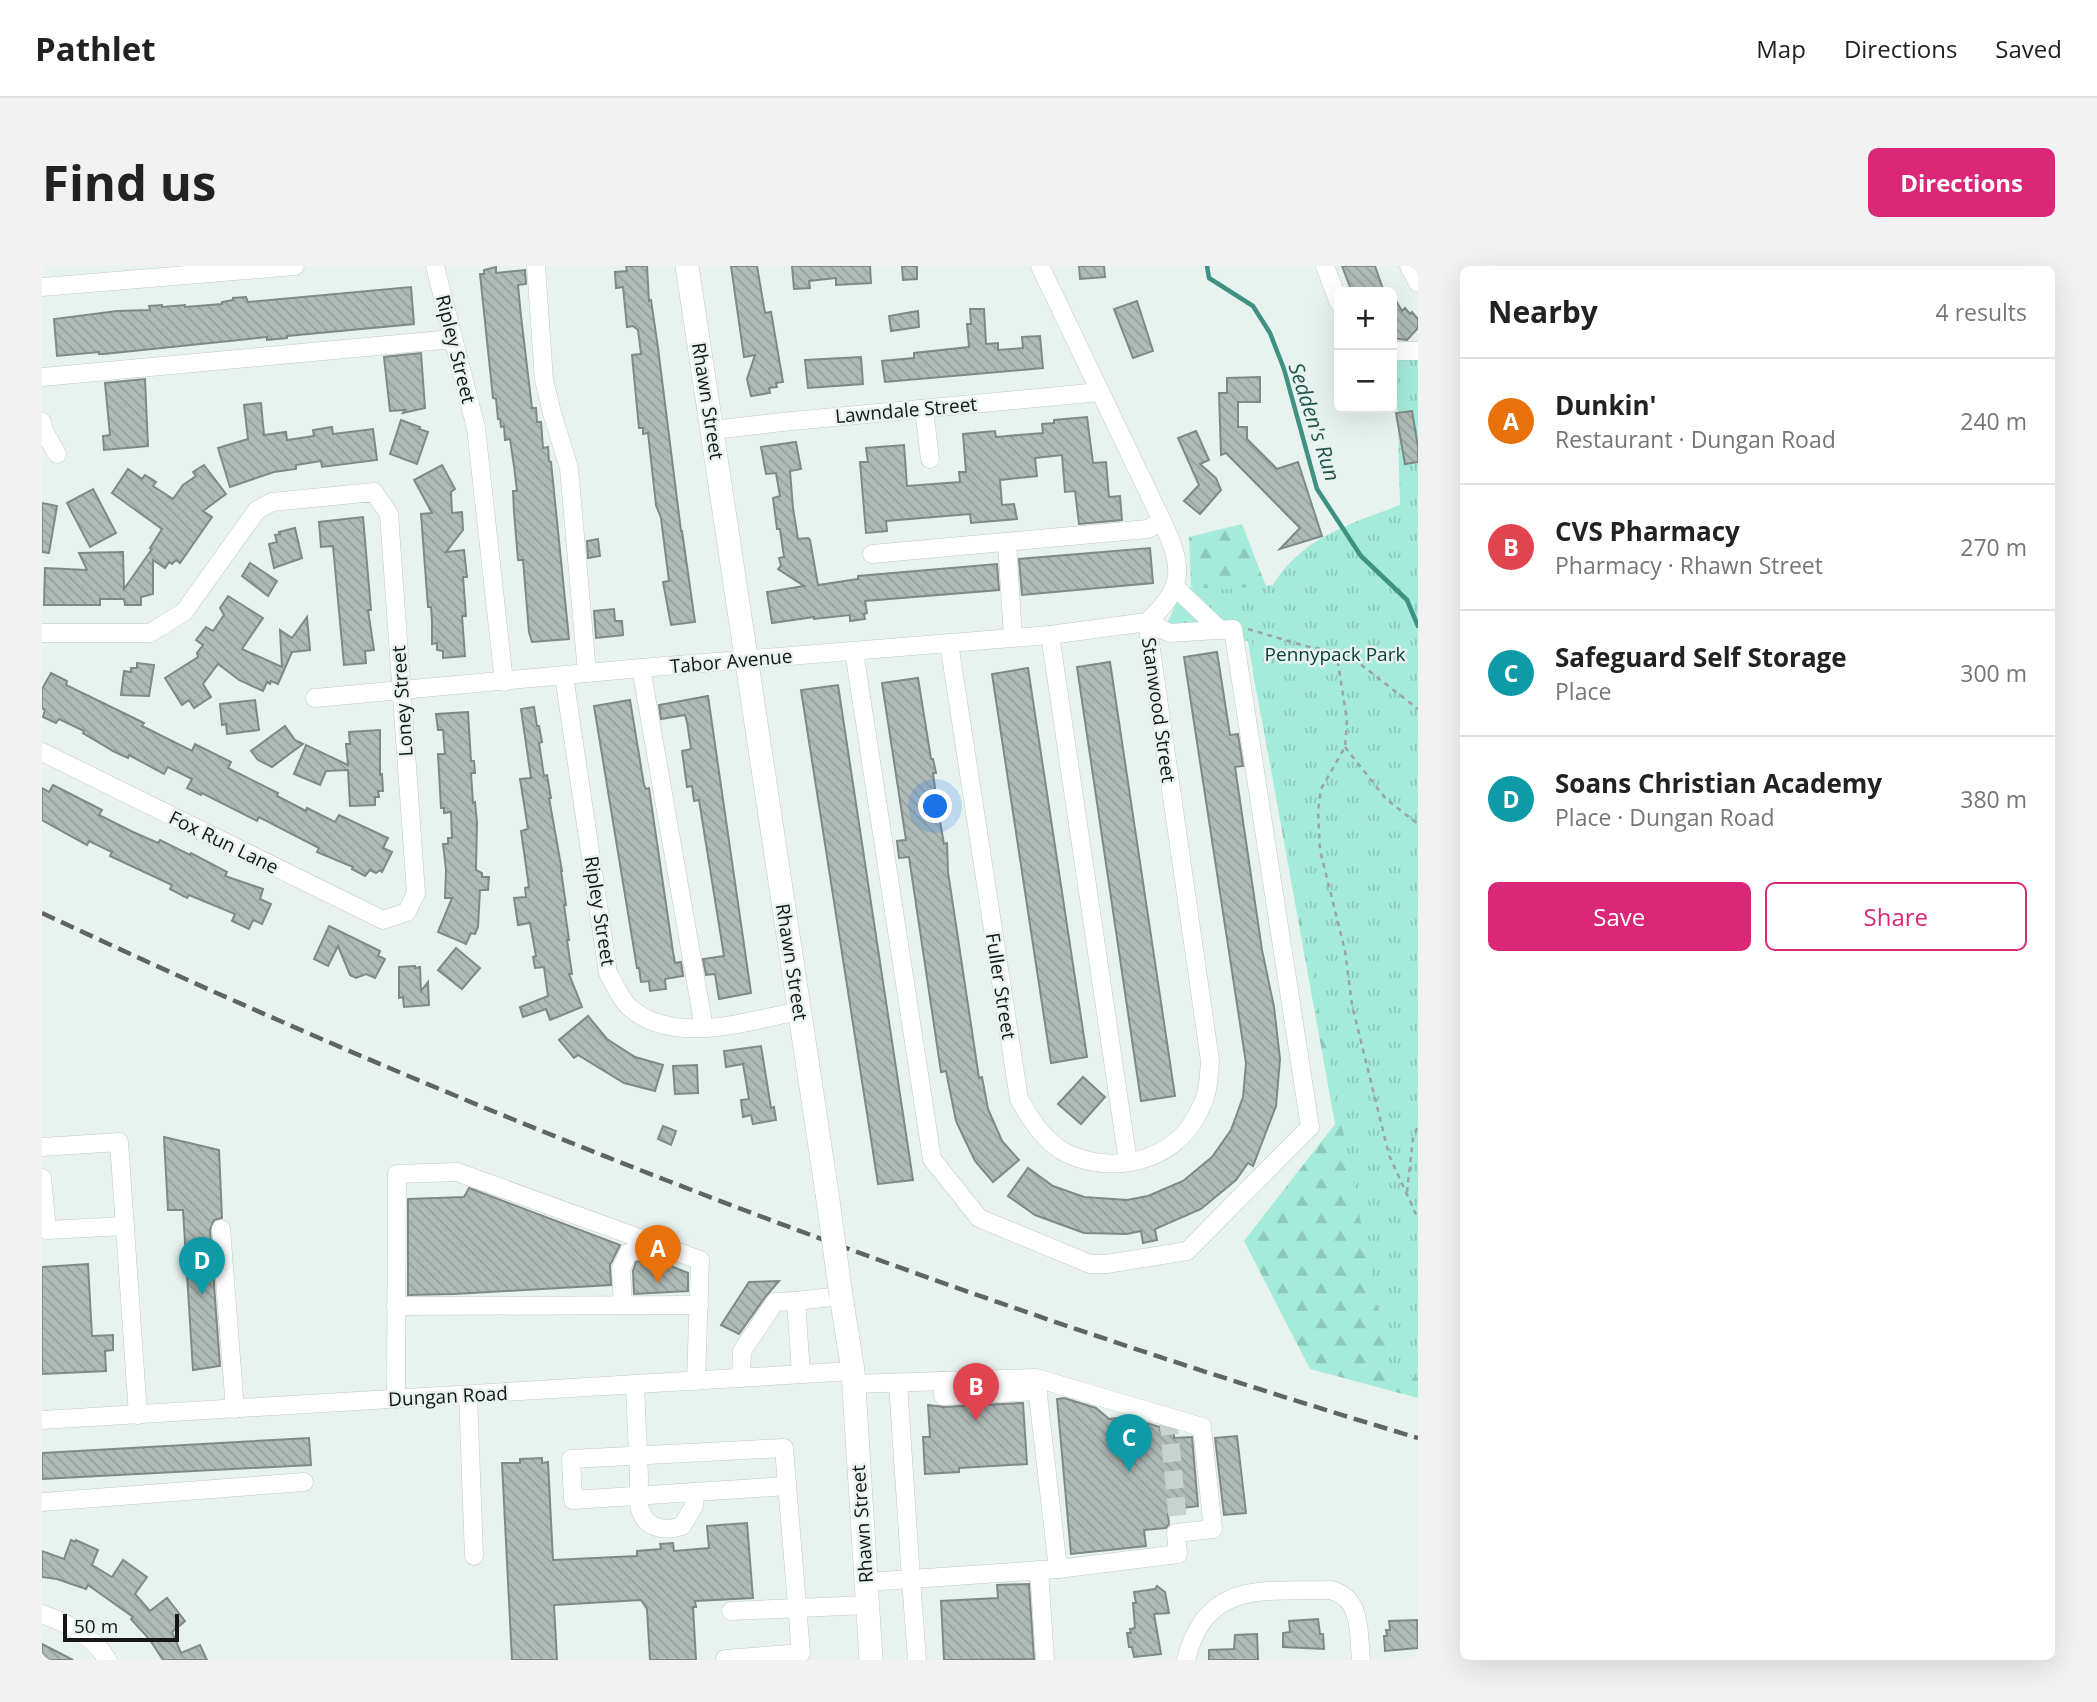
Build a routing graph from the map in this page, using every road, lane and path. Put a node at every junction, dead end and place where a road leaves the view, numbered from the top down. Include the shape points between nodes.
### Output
1 (295, 266) edge
2 (435, 266) edge
3 (536, 266) edge
4 (687, 266) edge
5 (1040, 266) edge
6 (1325, 266) edge
7 (221, 269) edge
8 (120, 273) edge
9 (42, 287) edge
10 (1334, 290) edge
11 (453, 339) junction
12 (1397, 351) edge
13 (1418, 351) edge
14 (42, 377) edge
15 (1100, 392) junction
16 (924, 409) junction
17 (42, 422) edge
18 (713, 430) junction
19 (57, 454) dead end
20 (930, 459) dead end
21 (1162, 521) junction
22 (1007, 542) junction
23 (872, 554) dead end
24 (1175, 587) junction
25 (1147, 622) junction
26 (1227, 629) junction
27 (42, 634) edge
28 (1050, 635) junction
29 (1013, 637) junction
30 (948, 643) junction
31 (854, 651) junction
32 (1336, 651) junction
33 (747, 660) junction
34 (641, 668) junction
35 (587, 673) junction
36 (564, 676) junction
37 (504, 682) junction
38 (402, 692) junction
39 (316, 698) dead end
40 (1418, 709) edge
41 (1345, 747) junction
42 (42, 752) edge
43 (1418, 824) edge
44 (407, 912) joint
45 (799, 1012) junction
46 (704, 1028) junction
47 (1200, 1108) joint
48 (1418, 1126) edge
49 (42, 1147) edge
50 (1128, 1162) junction
51 (42, 1178) edge
52 (1407, 1195) junction
53 (1418, 1219) edge
54 (125, 1226) junction
55 (221, 1229) dead end
56 (841, 1296) junction
57 (796, 1301) junction
58 (695, 1305) junction
59 (397, 1306) junction
60 (623, 1306) junction
61 (801, 1374) junction
62 (741, 1378) junction
63 (853, 1378) junction
64 (696, 1381) junction
65 (898, 1383) junction
66 (635, 1384) junction
67 (1037, 1384) junction
68 (468, 1395) junction
69 (396, 1399) junction
70 (235, 1409) junction
71 (138, 1415) junction
72 (42, 1420) edge
73 (638, 1455) junction
74 (304, 1482) dead end
75 (787, 1486) junction
76 (695, 1492) junction
77 (639, 1495) junction
78 (42, 1502) edge
79 (474, 1556) dead end
80 (1058, 1569) junction
81 (1039, 1570) junction
82 (911, 1579) junction
83 (867, 1594) junction
84 (798, 1608) junction
85 (731, 1611) dead end
86 (42, 1614) edge
87 (725, 1659) edge
88 (108, 1660) edge
89 (871, 1660) edge
90 (917, 1660) edge
91 (1045, 1660) edge
92 (1186, 1660) edge
93 (1361, 1660) edge

1 - 7 street
2 - 11 street, Ripley Street
3 - 35 street via 544,380 569,468
4 - 18 main road, Rhawn Street
5 - 15 street
6 - 10 street
7 - 8 street
8 - 9 street
11 - 14 street
11 - 37 street, Ripley Street via 476,428
12 - 13 street
15 - 16 street, Lawndale Street
15 - 21 street
16 - 18 street, Lawndale Street
16 - 20 street
17 - 19 street
18 - 33 main road, Rhawn Street
21 - 22 street via 1148,529
21 - 24 street via 1178,559
22 - 23 street
22 - 29 street
24 - 25 street, Stanwood Street via 1163,608
24 - 26 street
25 - 26 street via 1170,633
25 - 28 street, Tabor Avenue
25 - 47 street, Stanwood Street via 1210,1061
26 - 31 street via 1310,1128 1187,1251 1107,1264 1090,1264 979,1218 932,1159
26 - 32 path via 1255,629
27 - 38 street, Loney Street via 150,633 184,612 257,510 272,502 374,492 390,514
28 - 29 street, Tabor Avenue
28 - 50 street
29 - 30 street, Tabor Avenue
30 - 31 street, Tabor Avenue
30 - 50 street, Fuller Street via 1019,1099 1043,1135 1066,1153 1096,1164
31 - 33 street, Tabor Avenue
32 - 40 path via 1354,658
32 - 41 path via 1347,720
33 - 34 street, Tabor Avenue
33 - 45 main road, Rhawn Street
34 - 35 street, Tabor Avenue
34 - 46 street
35 - 36 street, Tabor Avenue
36 - 37 street, Tabor Avenue
36 - 46 street, Ripley Street via 608,973 626,1005 653,1023
37 - 38 street, Tabor Avenue
38 - 39 street, Tabor Avenue
38 - 44 street, Loney Street via 416,893
41 - 43 path via 1386,799
41 - 52 path via 1321,789 1320,850 1389,1155
42 - 44 street, Fox Run Lane via 383,920
45 - 46 street, Ripley Street
45 - 56 main road, Rhawn Street, bridge
47 - 50 street, Fuller Street via 1174,1144 1151,1158
48 - 52 path
49 - 54 street via 119,1142
51 - 54 street via 47,1230
52 - 53 path
54 - 71 street
55 - 70 street
56 - 57 street
56 - 63 main road, Rhawn Street
57 - 61 street
57 - 62 street via 775,1302 741,1351
58 - 59 street via 701,1260 457,1171 397,1174
58 - 60 street
58 - 60 street via 695,1271 643,1248 628,1253 621,1269
58 - 64 street
59 - 60 street
59 - 69 street
61 - 62 street, Dungan Road
61 - 63 street, Dungan Road
62 - 64 street, Dungan Road
63 - 65 street, Dungan Road
63 - 83 main road, Rhawn Street
64 - 66 street, Dungan Road
65 - 67 street, Dungan Road
65 - 82 street
66 - 68 street, Dungan Road
66 - 73 street
67 - 80 street
67 - 80 street, Dungan Road via 1202,1427 1213,1529 1176,1533 1178,1554
68 - 69 street, Dungan Road
68 - 79 street
69 - 70 street, Dungan Road
70 - 71 street, Dungan Road
71 - 72 street, Dungan Road
73 - 75 street via 784,1448
73 - 77 street
73 - 77 street via 571,1459 573,1500
74 - 78 street
75 - 76 street
75 - 84 street
76 - 77 street
76 - 77 street via 694,1506 682,1526 668,1530 653,1526 641,1512
80 - 81 street
81 - 82 street
81 - 91 street
82 - 83 street
82 - 90 street
83 - 84 street
83 - 89 main road, Rhawn Street
84 - 85 street
84 - 87 street via 801,1653
86 - 88 street via 96,1643
92 - 93 street via 1202,1620 1217,1605 1245,1592 1331,1590 1343,1593 1353,1605

